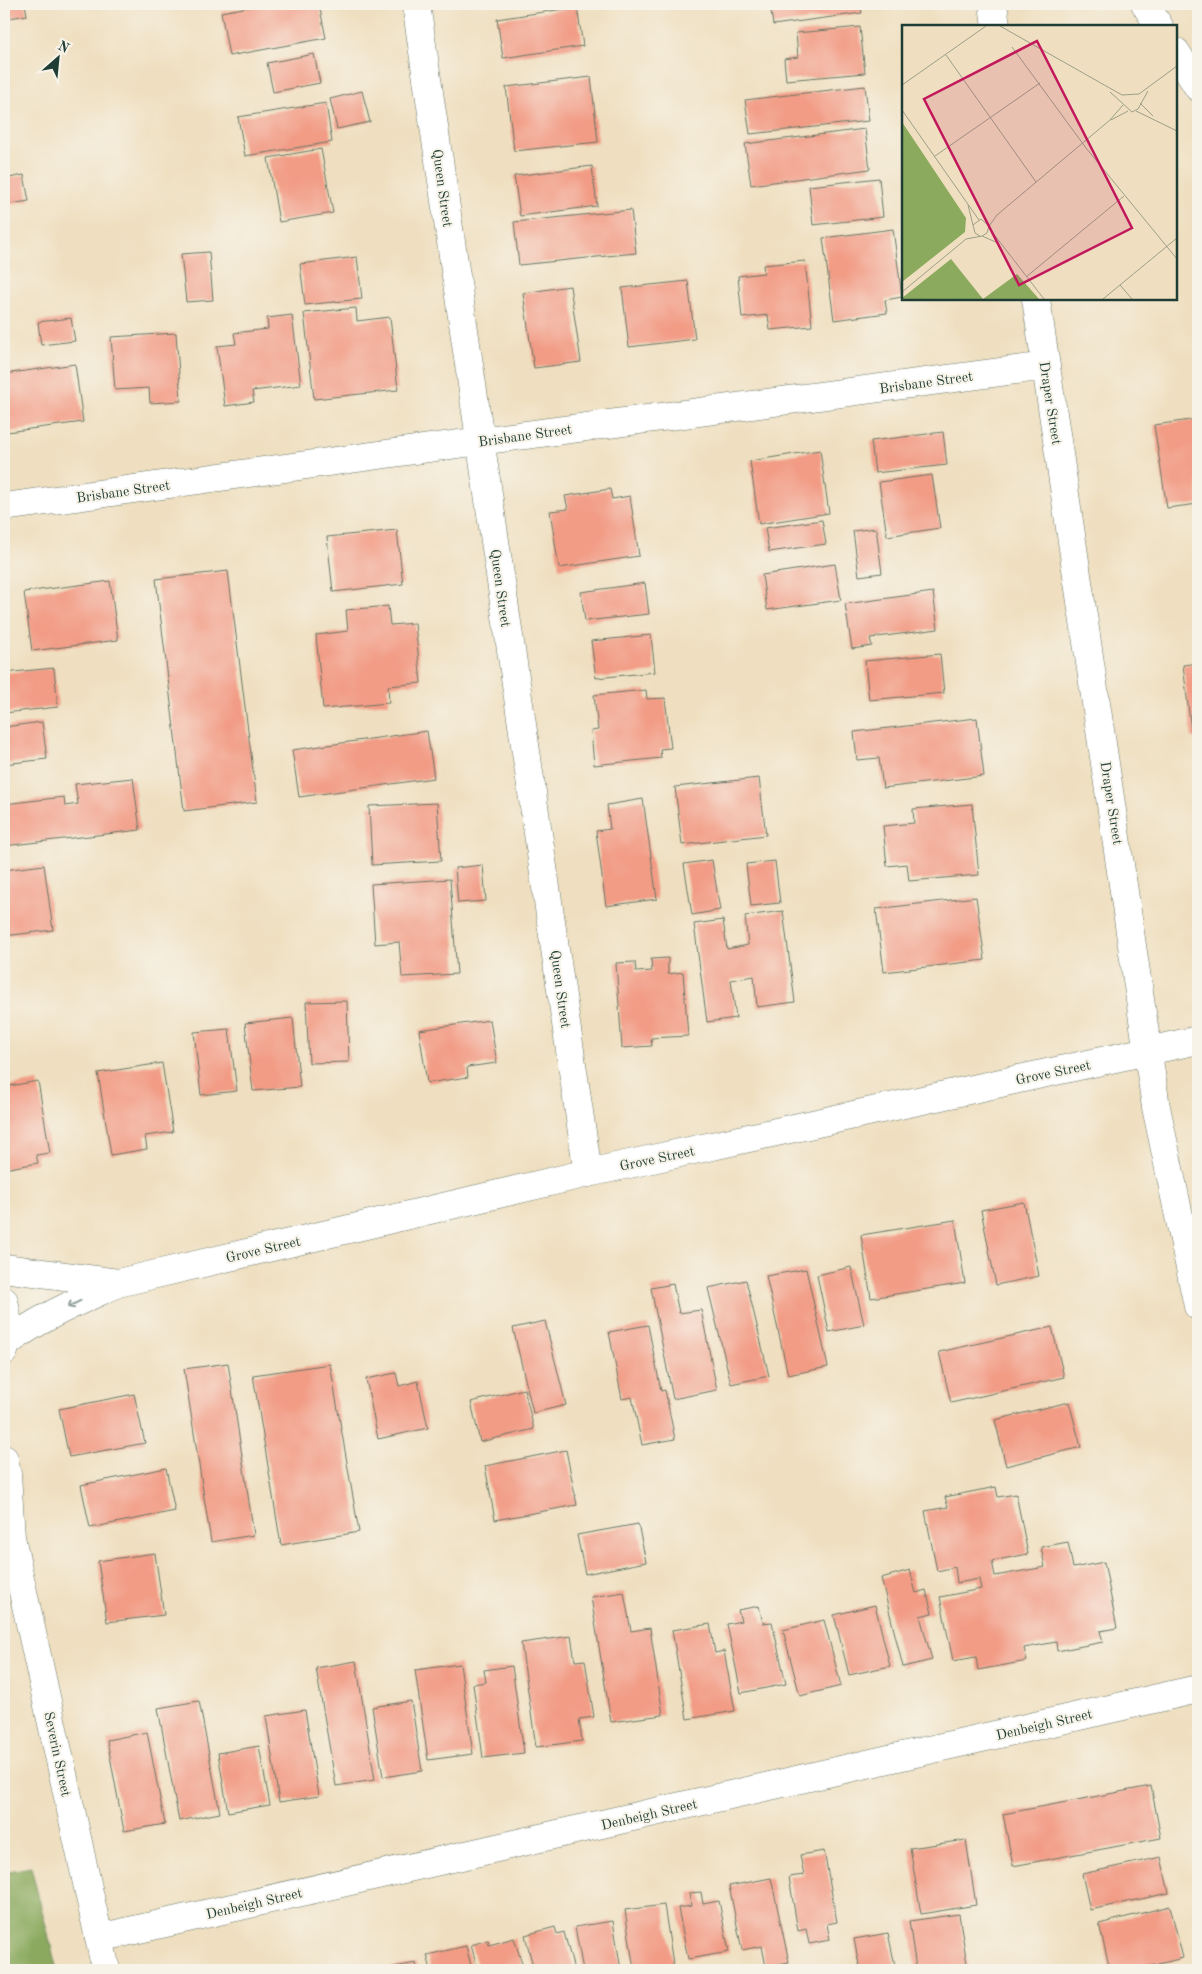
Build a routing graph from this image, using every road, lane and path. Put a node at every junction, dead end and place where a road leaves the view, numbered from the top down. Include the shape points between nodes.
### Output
1 (416, 4) edge
2 (992, 4) edge
3 (1145, 4) edge
4 (996, 25) edge
5 (1158, 25) edge
6 (1177, 54) edge
7 (1198, 87) edge
8 (1036, 300) edge
9 (1046, 366) junction
10 (480, 441) junction
11 (4, 507) edge
12 (1198, 1040) edge
13 (1149, 1051) junction
14 (588, 1173) junction
15 (4, 1268) edge
16 (118, 1283) junction
17 (4, 1301) edge
18 (1198, 1306) edge
19 (5, 1347) edge
20 (4, 1459) edge
21 (7, 1531) edge
22 (1198, 1689) edge
23 (99, 1938) junction
24 (106, 1970) edge

1 - 10 street, Queen Street
2 - 4 street
3 - 5 street
6 - 7 street
8 - 9 street, Draper Street
9 - 10 street, Brisbane Street
9 - 13 street, Draper Street
10 - 11 street, Brisbane Street
10 - 14 street, Queen Street
12 - 13 street, Grove Street
13 - 14 street, Grove Street
13 - 18 street, Draper Street via 1156,1107
14 - 16 street, Grove Street
15 - 16 street, Grove Street
16 -> 19 street, Grove Street via 22,1331
17 - 19 street via 8,1318
20 - 21 street, Severin Street
21 - 23 street, Severin Street
22 - 23 street, Denbeigh Street
23 - 24 street, Severin Street

